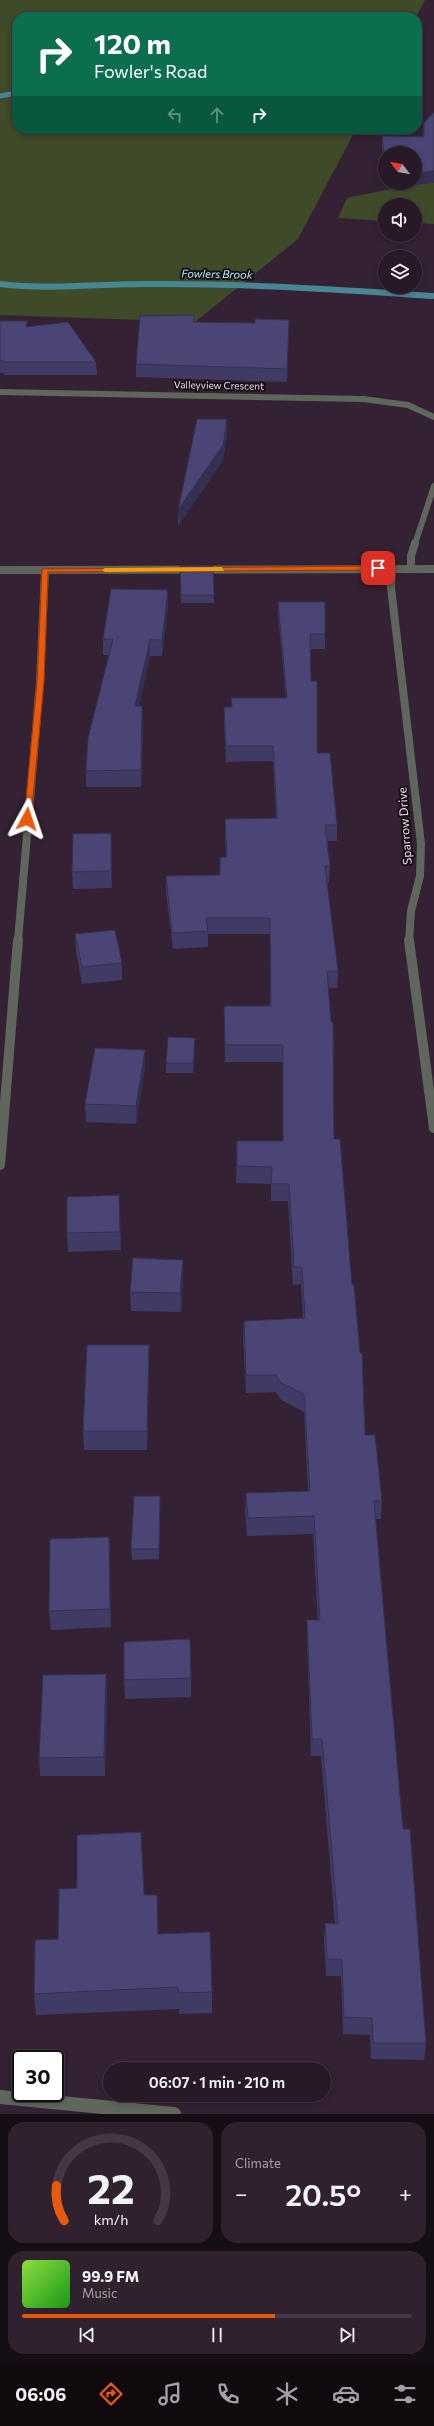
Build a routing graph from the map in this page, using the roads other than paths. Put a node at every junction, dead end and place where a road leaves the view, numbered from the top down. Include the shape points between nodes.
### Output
1 (0, 392) edge
2 (434, 418) edge
3 (434, 486) edge
4 (392, 568) junction
5 (411, 568) junction
6 (434, 569) edge
7 (0, 570) edge
8 (45, 570) junction
9 (431, 1089) edge
10 (434, 1128) edge
11 (0, 1165) edge
12 (0, 2097) edge
13 (174, 2114) edge

1 - 2 street, Valleyview Crescent via 363,399 408,405
3 - 5 street via 411,556
4 - 5 street
4 - 8 street
4 - 9 street, Sparrow Drive via 391,587 421,844 420,876 409,922 409,945
5 - 6 street
7 - 8 street
8 - 11 street via 40,682
9 - 10 street, Sparrow Drive
12 - 13 street

